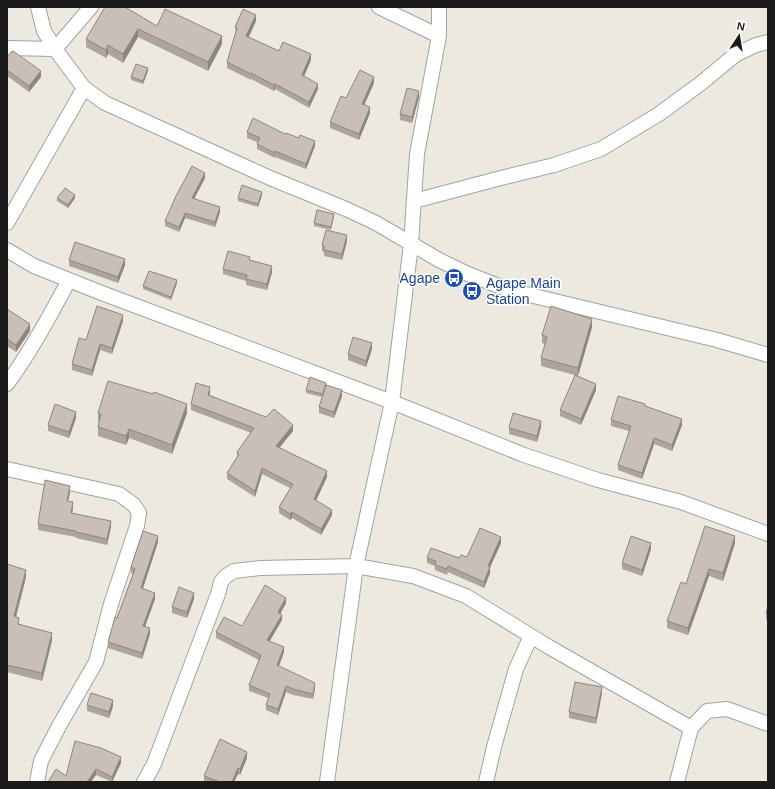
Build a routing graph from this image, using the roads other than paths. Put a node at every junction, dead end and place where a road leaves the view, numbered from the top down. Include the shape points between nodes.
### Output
1 (38, 7) edge
2 (91, 7) edge
3 (379, 7) edge
4 (439, 7) edge
5 (439, 36) junction
6 (768, 42) edge
7 (7, 48) edge
8 (55, 49) junction
9 (84, 88) junction
10 (414, 201) junction
11 (7, 223) edge
12 (411, 244) junction
13 (7, 250) edge
14 (69, 280) junction
15 (768, 355) edge
16 (7, 384) edge
17 (392, 402) junction
18 (7, 469) edge
19 (768, 534) edge
20 (356, 566) junction
21 (531, 636) junction
22 (768, 724) edge
23 (691, 728) junction
24 (37, 782) edge
25 (144, 782) edge
26 (327, 782) edge
27 (486, 782) edge
28 (677, 782) edge

1 - 8 street via 44,31
2 - 8 street
3 - 5 street
4 - 5 street
5 - 10 street via 417,154
6 - 10 street via 735,56 659,114 601,149 554,165
7 - 8 street
8 - 9 street
9 - 11 street
9 - 12 street via 105,103 270,178 346,209
10 - 12 street
12 - 15 street via 451,266 509,290 717,340
12 - 17 street
13 - 14 street via 34,266
14 - 16 street via 43,329
14 - 17 street
17 - 19 street via 524,455 598,480 681,502
17 - 20 street
18 - 24 street via 119,494 134,505 139,514 96,662 41,760
20 - 21 street via 413,576 466,596
20 - 25 street via 260,568 234,571 226,576 221,582 154,764
20 - 26 street
21 - 23 street
21 - 27 street via 516,669
22 - 23 street via 727,709 707,711
23 - 28 street

